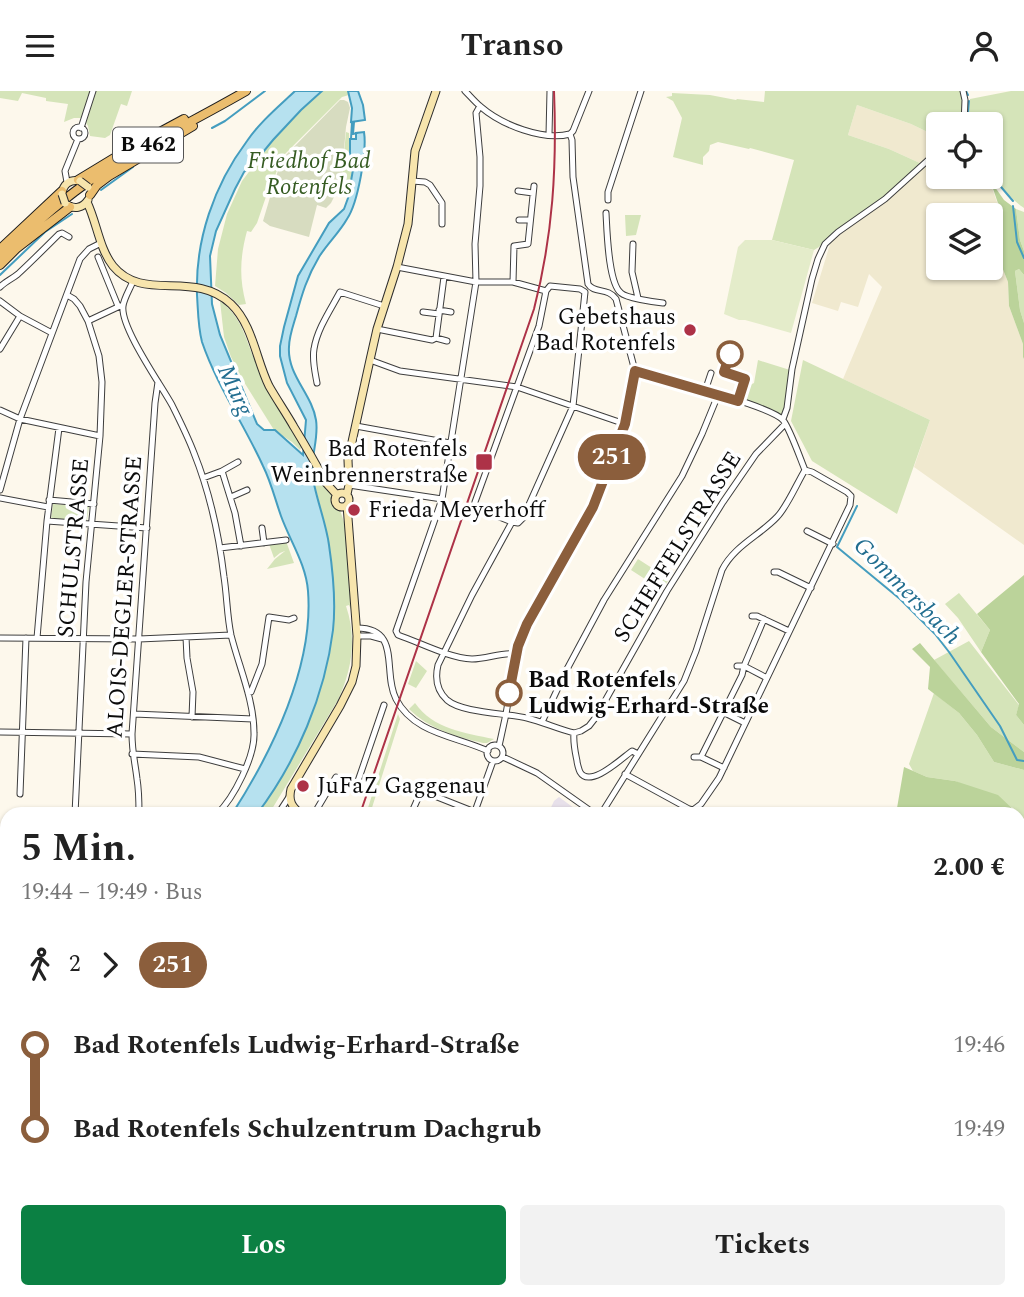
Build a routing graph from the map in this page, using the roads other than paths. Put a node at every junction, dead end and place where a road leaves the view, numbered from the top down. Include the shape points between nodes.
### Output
1 (93, 91) edge
2 (244, 91) edge
3 (436, 91) edge
4 (465, 91) edge
5 (550, 91) edge
6 (589, 91) edge
7 (641, 91) edge
8 (963, 91) edge
9 (480, 106) junction
10 (964, 112) edge
11 (205, 115) junction
12 (570, 134) junction
13 (549, 135) junction
14 (926, 162) edge
15 (79, 181) junction
16 (412, 181) junction
17 (68, 183) junction
18 (518, 191) dead end
19 (62, 193) junction
20 (86, 198) junction
21 (608, 200) dead end
22 (68, 205) junction
23 (606, 213) dead end
24 (519, 220) dead end
25 (530, 220) junction
26 (442, 225) dead end
27 (69, 237) dead end
28 (100, 241) junction
29 (633, 244) dead end
30 (0, 249) edge
31 (98, 257) dead end
32 (0, 258) edge
33 (0, 265) edge
34 (397, 267) junction
35 (444, 277) junction
36 (133, 281) junction
37 (476, 282) junction
38 (513, 282) junction
39 (0, 287) edge
40 (586, 288) junction
41 (546, 291) junction
42 (67, 295) junction
43 (617, 295) junction
44 (638, 298) junction
45 (0, 301) edge
46 (663, 303) dead end
47 (120, 306) junction
48 (384, 306) junction
49 (423, 312) dead end
50 (439, 312) junction
51 (451, 312) dead end
52 (20, 316) junction
53 (88, 321) junction
54 (377, 329) junction
55 (52, 333) junction
56 (436, 338) junction
57 (447, 341) dead end
58 (0, 349) edge
59 (370, 360) junction
60 (635, 371) junction
61 (711, 373) dead end
62 (157, 379) junction
63 (460, 379) junction
64 (317, 383) dead end
65 (517, 387) junction
66 (705, 391) junction
67 (718, 395) junction
68 (573, 405) junction
69 (0, 410) edge
70 (20, 419) junction
71 (784, 422) junction
72 (625, 424) junction
73 (356, 426) junction
74 (59, 428) junction
75 (100, 436) junction
76 (450, 443) junction
77 (238, 462) dead end
78 (805, 470) junction
79 (222, 471) junction
80 (348, 474) junction
81 (203, 478) junction
82 (349, 485) junction
83 (0, 490) edge
84 (247, 490) dead end
85 (342, 494) junction
86 (231, 497) junction
87 (0, 498) edge
88 (442, 499) junction
89 (49, 503) junction
90 (94, 504) junction
91 (344, 506) junction
92 (47, 521) junction
93 (512, 522) junction
94 (92, 524) junction
95 (147, 528) junction
96 (262, 528) dead end
97 (807, 531) dead end
98 (286, 540) dead end
99 (264, 543) junction
100 (833, 544) junction
101 (241, 546) junction
102 (220, 548) junction
103 (774, 572) dead end
104 (811, 588) junction
105 (752, 616) dead end
106 (294, 618) dead end
107 (764, 619) junction
108 (789, 631) junction
109 (357, 632) junction
110 (231, 635) junction
111 (186, 637) junction
112 (0, 638) edge
113 (26, 638) junction
114 (37, 638) junction
115 (84, 638) junction
116 (139, 639) junction
117 (444, 651) junction
118 (516, 654) junction
119 (740, 666) junction
120 (767, 678) junction
121 (248, 693) junction
122 (384, 705) dead end
123 (720, 712) junction
124 (134, 714) junction
125 (506, 714) junction
126 (191, 717) junction
127 (253, 719) junction
128 (542, 722) junction
129 (745, 723) junction
130 (0, 731) edge
131 (23, 731) junction
132 (79, 732) junction
133 (574, 733) junction
134 (132, 734) junction
135 (499, 746) junction
136 (488, 751) junction
137 (132, 754) junction
138 (638, 754) junction
139 (503, 757) junction
140 (493, 761) junction
141 (724, 768) junction
142 (244, 769) junction
143 (625, 774) junction
144 (20, 794) dead end
145 (289, 797) junction
146 (75, 807) edge
147 (139, 807) edge
148 (223, 807) edge
149 (283, 807) edge
150 (293, 807) edge
151 (318, 807) edge
152 (414, 807) edge
153 (460, 807) edge
154 (476, 807) edge
155 (585, 807) edge
156 (605, 807) edge
157 (685, 807) edge
158 (698, 807) edge

1 - 17 street via 81,128 73,132 78,139 65,171
2 - 11 main road, B 462
2 - 15 main road via 172,125
3 - 16 street via 415,152
4 - 9 street
5 - 13 street
6 - 12 street
7 - 21 street
8 - 10 street
9 - 13 street via 522,129
9 - 37 street via 476,113 480,176
11 - 20 main road via 103,180
11 - 32 main road, B 462 via 93,178
12 - 13 street
12 - 40 street
14 - 71 street via 825,244 812,279
15 - 17 street
15 - 20 street, bridge
16 - 26 street via 430,185 442,203
16 - 34 street
17 - 19 street
18 - 25 street via 533,190
19 - 22 street, bridge
19 - 30 main road
20 - 22 street
20 - 28 street
22 - 33 main road
23 - 43 street
24 - 25 street
25 - 38 street via 528,244 514,246
27 - 39 street via 60,234
28 - 36 street via 113,266
28 - 42 street via 83,253
29 - 44 street via 632,272
31 - 47 street
34 - 35 street
34 - 48 street
35 - 37 street
35 - 50 street
36 - 47 street
36 - 85 street via 203,288 226,299 239,313 268,383 328,486
37 - 38 street
37 - 63 street
38 - 41 street
40 - 41 street via 550,286
40 - 43 street
40 - 68 street
41 - 65 street
42 - 53 street, SCHULSTRASSE
42 - 55 street
43 - 44 street
43 - 60 street
44 - 46 street
45 - 52 street
47 - 53 street
47 - 62 street
48 - 54 street
48 - 64 street via 340,292 314,349
49 - 50 street
50 - 51 street
50 - 56 street
52 - 55 street
52 - 58 street
53 - 75 street, SCHULSTRASSE via 102,381
54 - 56 street
54 - 59 street
55 - 70 street
56 - 57 street
59 - 63 street via 400,371
59 - 73 street
60 - 66 street
60 - 72 street
61 - 66 street
62 - 81 street
62 - 95 street, ALOIS-DEGLER-STRASSE
63 - 65 street
63 - 76 street
65 - 68 street
65 - 93 street via 474,506
66 - 67 street
67 - 71 street via 770,412
67 - 128 street via 682,476 604,600
68 - 72 street
68 - 93 street via 523,518
69 - 70 street
70 - 74 street
70 - 83 street
71 - 78 street
71 - 133 street, SCHEFFELSTRASSE via 723,502 596,717
72 - 118 street via 593,507 527,624
73 - 76 street
73 - 80 street
74 - 75 street
74 - 89 street
75 - 90 street, SCHULSTRASSE
76 - 88 street
77 - 79 street
78 - 100 street via 850,495
78 - 138 street via 779,516 727,560 684,681
79 - 81 street
79 - 86 street
80 - 82 street
80 - 85 street
81 - 102 street
82 - 85 street
82 - 88 street
84 - 86 street
85 - 91 street via 350,499
85 - 91 street via 336,503
86 - 101 street
87 - 89 street
88 - 117 street via 396,631
89 - 90 street
89 - 92 street
90 - 94 street, SCHULSTRASSE
91 - 109 street
92 - 94 street
92 - 114 street
93 - 117 street
94 - 95 street
94 - 115 street, SCHULSTRASSE
95 - 116 street, ALOIS-DEGLER-STRASSE
96 - 99 street
97 - 100 street
98 - 99 street
99 - 101 street
100 - 104 street
101 - 102 street
102 - 110 street
103 - 104 street
104 - 108 street
105 - 107 street
106 - 121 street via 269,617 262,664
107 - 108 street
107 - 119 street
108 - 120 street
109 - 136 street via 382,639 389,655 392,690 408,715 431,731
109 - 145 street via 352,682
110 - 111 street
110 - 121 street
111 - 116 street
111 - 126 street via 193,692
112 - 113 street
113 - 114 street
113 - 131 street
114 - 115 street
115 - 116 street
115 - 132 street, SCHULSTRASSE
116 - 124 street, ALOIS-DEGLER-STRASSE
117 - 118 street via 472,659
117 - 125 street via 436,679 445,698 462,707
118 - 125 street
119 - 120 street
119 - 123 street via 742,675
120 - 129 street
121 - 127 street
122 - 151 street via 358,781 336,777
123 - 129 street
123 - 141 street via 697,757
124 - 126 street
124 - 134 street, ALOIS-DEGLER-STRASSE
125 - 128 street
125 - 135 street
126 - 127 street
127 - 142 street via 253,744
128 - 133 street
129 - 141 street
130 - 131 street
131 - 132 street
131 - 144 street
132 - 134 street
132 - 146 street, SCHULSTRASSE
133 - 138 street via 578,767 584,776 599,775 632,751
134 - 137 street, ALOIS-DEGLER-STRASSE
135 - 136 street
135 - 139 street
136 - 140 street
137 - 142 street via 199,757
137 - 147 street, ALOIS-DEGLER-STRASSE
138 - 143 street
139 - 140 street
139 - 155 street via 537,773
140 - 154 street
141 - 158 street
142 - 148 street
143 - 156 street
143 - 157 street
145 - 149 street
145 - 150 street
152 - 153 street via 419,796 427,793

